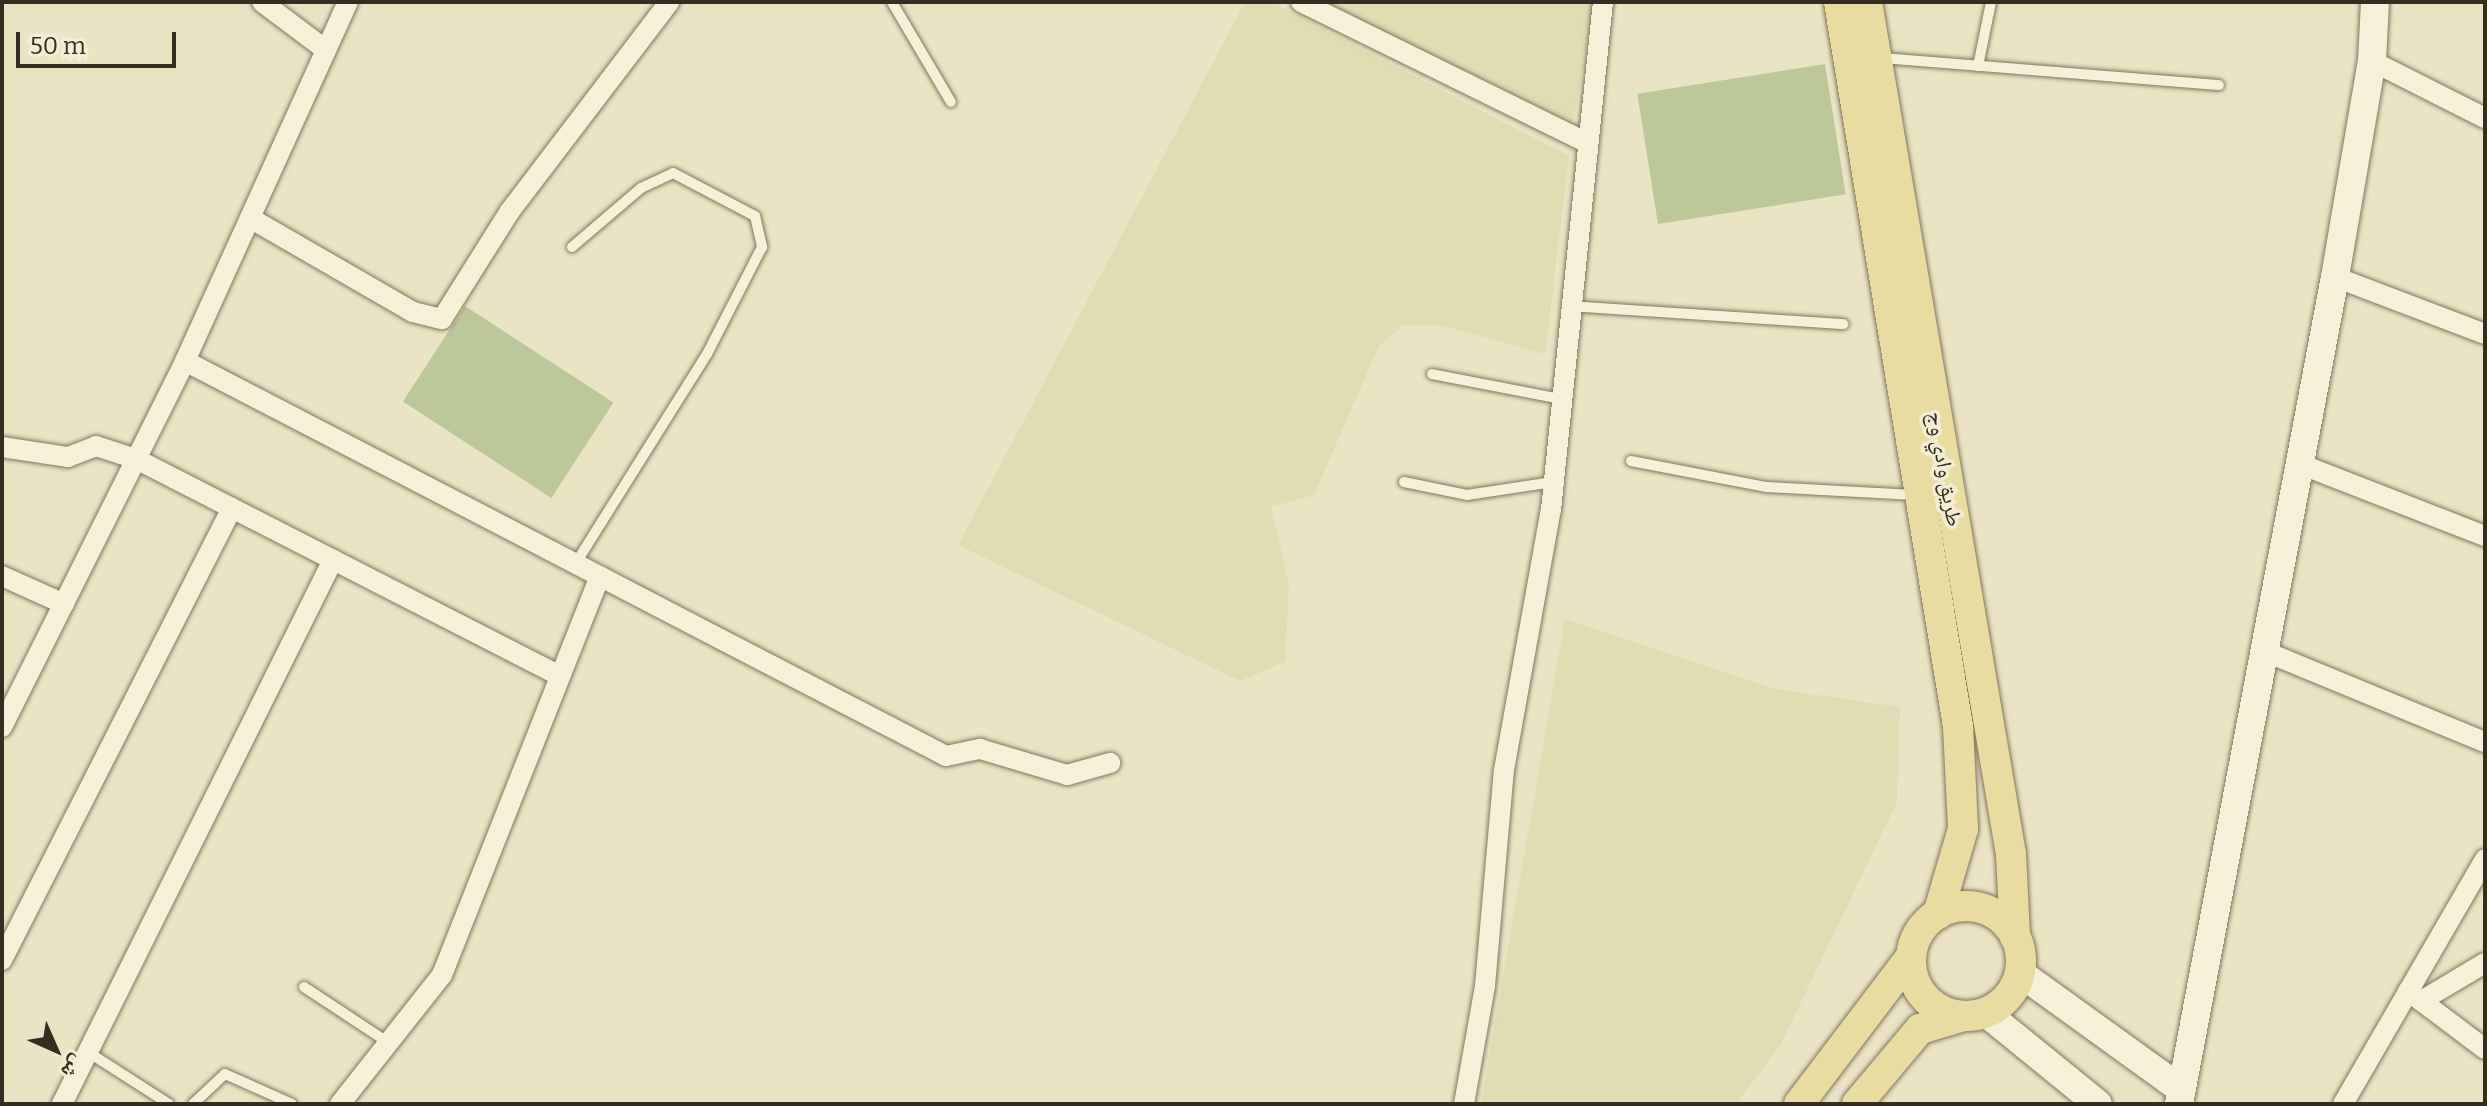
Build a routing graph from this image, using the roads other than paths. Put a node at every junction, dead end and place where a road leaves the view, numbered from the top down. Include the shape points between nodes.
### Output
1 (262, 2) edge
2 (348, 2) edge
3 (669, 2) edge
4 (892, 2) edge
5 (1301, 2) edge
6 (1603, 2) edge
7 (1839, 2) edge
8 (1867, 2) edge
9 (1991, 2) edge
10 (2375, 2) edge
11 (326, 50) junction
12 (1876, 58) junction
13 (2372, 61) junction
14 (1978, 66) junction
15 (2219, 85) dead end
16 (951, 102) dead end
17 (2485, 118) edge
18 (1585, 142) junction
19 (250, 218) junction
20 (572, 247) dead end
21 (2335, 277) junction
22 (1570, 306) junction
23 (1843, 324) dead end
24 (2485, 334) edge
25 (185, 361) junction
26 (1432, 374) dead end
27 (1561, 399) junction
28 (2, 447) edge
29 (136, 459) junction
30 (1631, 461) dead end
31 (2300, 464) junction
32 (1404, 482) dead end
33 (1553, 482) junction
34 (1918, 495) junction
35 (232, 508) junction
36 (2485, 536) edge
37 (333, 560) junction
38 (576, 563) junction
39 (2, 576) edge
40 (600, 576) junction
41 (64, 604) junction
42 (2264, 651) junction
43 (560, 676) junction
44 (2, 727) edge
45 (2485, 742) edge
46 (1110, 763) dead end
47 (2485, 859) edge
48 (1938, 914) junction
49 (2015, 937) junction
50 (1909, 959) junction
51 (2, 960) edge
52 (2485, 963) edge
53 (2020, 973) junction
54 (304, 987) dead end
55 (2415, 996) junction
56 (1975, 1014) junction
57 (389, 1043) junction
58 (2485, 1049) edge
59 (88, 1052) junction
60 (2180, 1096) edge
61 (2086, 1100) edge
62 (62, 1104) edge
63 (169, 1104) edge
64 (193, 1104) edge
65 (292, 1104) edge
66 (340, 1104) edge
67 (1464, 1104) edge
68 (1799, 1104) edge
69 (1857, 1104) edge
70 (2343, 1104) edge

1 - 11 street
2 - 11 street
3 - 19 street via 510,211 442,319 413,312
4 - 16 lane
5 - 18 street
6 - 18 street
7 - 34 main road, طريق وادي وج
8 - 12 main road, طريق وادي وج
9 - 14 lane
10 - 13 street
11 - 19 street
12 - 14 lane
12 - 49 main road, طريق وادي وج via 2011,854
13 - 17 street
13 - 21 street
14 - 15 lane
18 - 22 street
19 - 25 street
20 - 38 lane via 641,188 673,173 755,216 762,247 707,354
21 - 24 street
21 - 31 street
22 - 23 lane
22 - 27 street
25 - 29 street
25 - 38 street
26 - 27 lane
27 - 33 street
28 - 29 street via 68,457 96,446
29 - 35 street
29 - 41 street
30 - 34 lane via 1766,487
31 - 36 street
31 - 42 street
32 - 33 lane via 1467,495
33 - 67 street via 1504,770 1485,986
34 - 48 main road, طريق وادي وج via 1964,783 1955,870
35 - 37 street
35 - 51 street
37 - 43 street
37 - 59 street
38 - 40 street
39 - 41 street
40 - 43 street
40 - 46 street via 946,756 980,749 1067,775
41 - 44 street
42 - 45 street
42 - 60 street
43 - 57 street via 442,975
47 - 55 street
48 - 49 main road via 1972,906 2005,923
48 - 50 main road via 1914,941
49 - 53 main road
50 - 56 main road via 1921,993 1934,1006
50 - 68 main road
52 - 55 street
53 - 56 main road via 2013,989
53 - 60 street
54 - 57 lane
55 - 58 street
55 - 70 street
56 - 61 street
56 - 69 main road via 1920,1029
57 - 66 street
59 - 62 street
59 - 63 lane
64 - 65 lane via 225,1074

